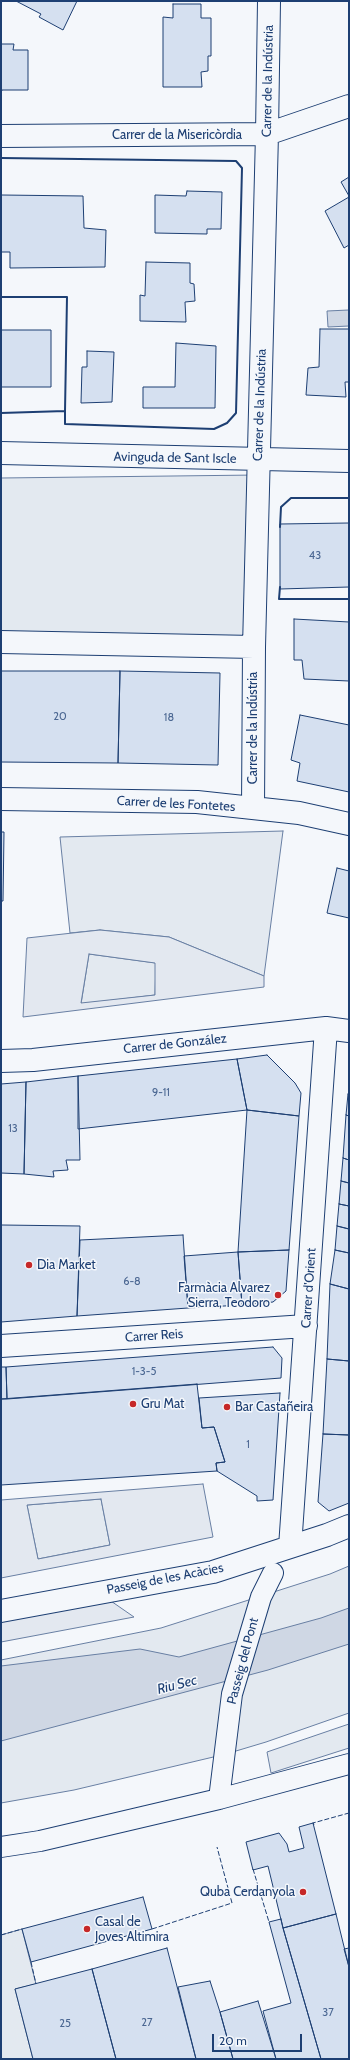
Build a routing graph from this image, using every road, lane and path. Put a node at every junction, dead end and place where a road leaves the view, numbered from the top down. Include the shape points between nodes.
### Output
1 (269, 1) edge
2 (349, 106) edge
3 (268, 134) junction
4 (1, 136) edge
5 (1, 453) edge
6 (258, 460) junction
7 (349, 461) edge
8 (1, 642) edge
9 (254, 647) junction
10 (1, 799) edge
11 (253, 808) junction
12 (349, 824) edge
13 (326, 1028) junction
14 (349, 1031) edge
15 (1, 1061) edge
16 (306, 1326) junction
17 (1, 1346) edge
18 (349, 1526) edge
19 (290, 1547) junction
20 (273, 1573) dead end
21 (1, 1611) edge
22 (349, 1764) edge
23 (219, 1799) junction
24 (1, 1847) edge

1 - 3 street, Carrer de la Indústria
2 - 3 street, Carrer de la Misericòrdia
3 - 4 street, Carrer de la Misericòrdia
3 - 6 street, Carrer de la Indústria
5 - 6 street, Avinguda de Sant Iscle
6 - 7 street, Avinguda de Sant Iscle
6 - 9 street, Carrer de la Indústria
8 - 9 street
9 - 11 street, Carrer de la Indústria
10 - 11 street, Carrer de les Fontetes via 197,802
11 - 12 street, Carrer de les Fontetes via 299,813
13 - 14 street, Carrer de González
13 - 15 street, Carrer de González via 34,1060
13 - 16 street, Carrer d'Orient
16 - 17 street, Carrer Reis
16 - 19 street, Carrer d'Orient
18 - 19 street, Passeig de les Acàcies
19 - 21 street, Passeig de les Acàcies via 213,1572
20 - 23 street, Passeig del Pont via 260,1597 232,1694
22 - 23 street
23 - 24 street via 40,1841

